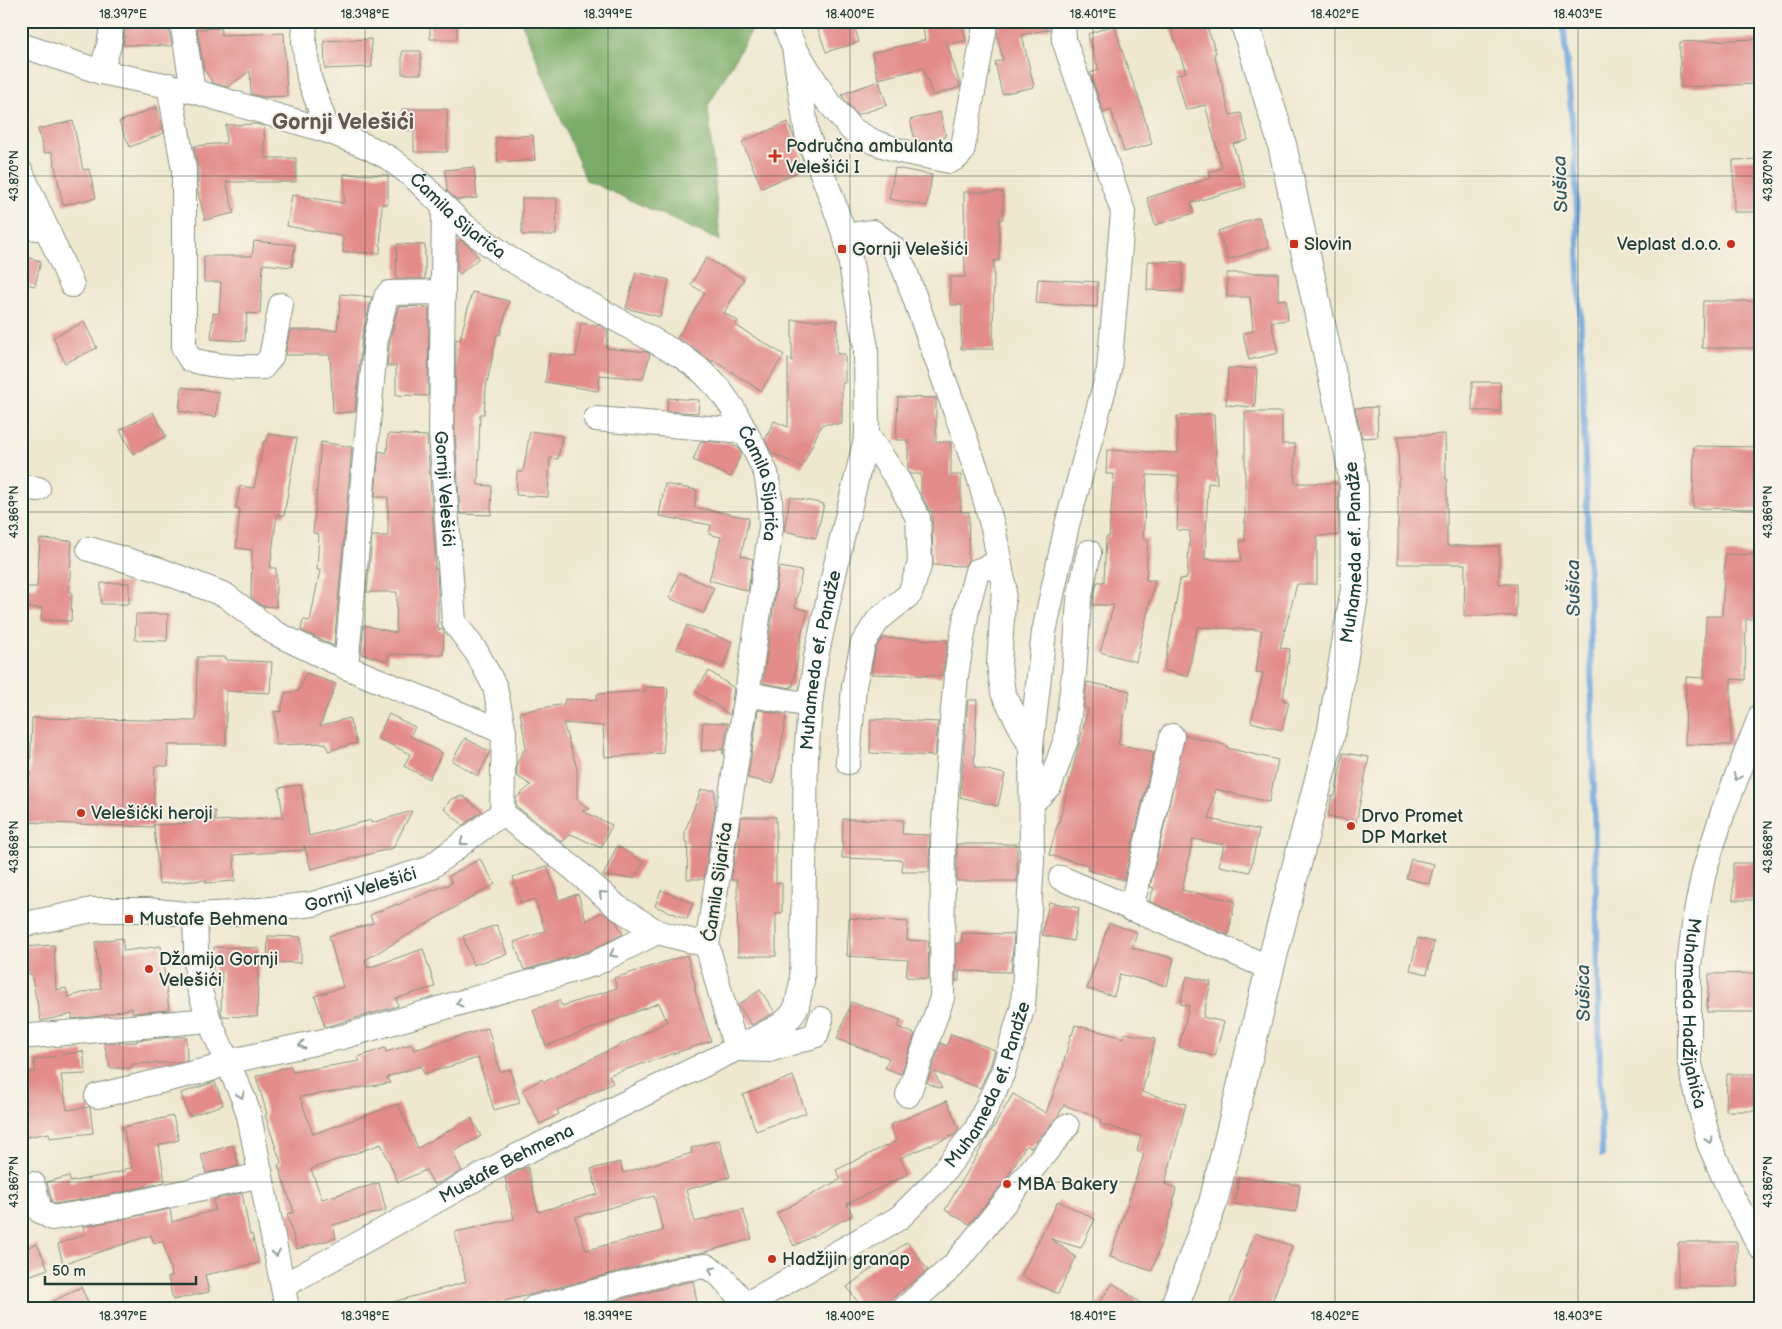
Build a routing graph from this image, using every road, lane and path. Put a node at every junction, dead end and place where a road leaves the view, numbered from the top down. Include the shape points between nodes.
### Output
1 (113, 21) edge
2 (182, 21) edge
3 (304, 21) edge
4 (783, 21) edge
5 (986, 21) edge
6 (1063, 21) edge
7 (1244, 21) edge
8 (21, 45) edge
9 (794, 48) junction
10 (101, 72) junction
11 (168, 85) junction
12 (193, 91) junction
13 (328, 131) junction
14 (21, 172) edge
15 (444, 208) junction
16 (21, 226) edge
17 (47, 230) junction
18 (846, 242) junction
19 (72, 285) dead end
20 (443, 292) junction
21 (281, 305) dead end
22 (596, 419) dead end
23 (745, 431) junction
24 (867, 435) junction
25 (89, 548) dead end
26 (1089, 552) dead end
27 (1000, 567) junction
28 (346, 667) junction
29 (747, 694) junction
30 (810, 705) junction
31 (1761, 715) edge
32 (504, 732) junction
33 (1172, 736) dead end
34 (1031, 747) junction
35 (848, 762) dead end
36 (1032, 803) junction
37 (502, 813) junction
38 (1061, 878) dead end
39 (1132, 909) junction
40 (196, 915) junction
41 (21, 925) edge
42 (657, 932) junction
43 (707, 945) junction
44 (1270, 968) junction
45 (821, 1019) dead end
46 (209, 1020) junction
47 (21, 1037) edge
48 (736, 1049) junction
49 (226, 1062) junction
50 (908, 1095) dead end
51 (97, 1096) dead end
52 (1067, 1126) dead end
53 (261, 1175) junction
54 (32, 1184) dead end
55 (1761, 1248) edge
56 (285, 1297) edge
57 (743, 1306) edge
58 (534, 1308) edge
59 (905, 1308) edge
60 (1174, 1308) edge

1 - 10 street
2 - 12 street
3 - 13 street via 309,78
4 - 9 street, Muhameda ef. Pandže
5 - 9 street via 962,152 950,161 900,151 851,129 826,99
6 - 34 street, Muhameda ef. Pandže via 1064,40 1123,212 1109,370 1067,525 1046,623
7 - 44 street, Muhameda ef. Pandže via 1281,140 1354,487 1355,589 1332,729
8 - 10 street, Ćamila Sijarića
9 - 18 street, Muhameda ef. Pandže via 806,134
10 - 11 street, Ćamila Sijarića
11 - 12 street, Ćamila Sijarića
11 - 21 street via 184,170 184,349 191,360 204,364 263,367 271,358
12 - 13 street, Ćamila Sijarića
13 - 15 street, Ćamila Sijarića via 350,138 389,158 415,178
14 - 17 street
15 - 20 street, Gornji Velešići
15 - 23 street, Ćamila Sijarića via 508,258 683,357 719,389
16 - 17 street
17 - 19 street
18 - 24 street, Muhameda ef. Pandže via 866,348
18 - 27 street, Muhameda ef. Pandže via 858,234 873,232 893,248 904,268 979,477
20 - 28 street via 398,292 390,293 386,298 376,337
20 - 32 street, Gornji Velešići via 441,433 454,622 477,653 495,687
22 - 23 street
23 - 29 street, Ćamila Sijarića via 766,473 771,527
24 - 30 street, Muhameda ef. Pandže via 816,658
24 - 35 street via 898,480 918,518 920,563 910,594 878,620 863,643 854,686
25 - 28 street via 157,569 224,595 275,633
26 - 36 street via 1079,600 1066,739 1050,784
27 - 34 street, Muhameda ef. Pandže via 1004,587 999,664 1003,693
27 - 50 street via 977,571 967,608 956,676 946,787 942,998
28 - 32 street
29 - 30 street
29 - 43 street, Ćamila Sijarića
30 - 48 street, Muhameda ef. Pandže via 806,758 803,959 797,1006 781,1025
31 -> 55 street, Muhameda Hadžijahića via 1723,812 1704,872 1690,966 1689,1024 1690,1060 1709,1143 1732,1196
32 - 37 street, Gornji Velešići
33 - 39 street
34 - 36 street, Muhameda ef. Pandže
36 - 57 street, Muhameda ef. Pandže via 1032,862 1023,1006 1004,1072 976,1130 938,1180 899,1218
37 -> 40 street, Gornji Velešići via 428,869 313,904
42 -> 37 street via 617,907
38 - 39 street
39 - 44 street
40 - 41 street, Gornji Velešići via 146,910 92,910
40 - 46 street, Mustafe Behmena via 197,981
42 - 43 street
42 -> 49 street via 594,964 342,1037
43 - 48 street, Ćamila Sijarića
44 - 60 street, Muhameda ef. Pandže via 1213,1203
45 - 48 street via 816,1035 770,1050
46 - 47 street
46 - 49 street, Mustafe Behmena
48 - 56 street, Mustafe Behmena via 511,1159
49 - 51 street via 212,1069
49 -> 53 street, Mustafe Behmena via 244,1100
52 - 59 street via 953,1266
53 - 54 street via 52,1218 40,1210
53 -> 56 street, Mustafe Behmena
57 -> 58 street via 720,1275 706,1266 681,1268

